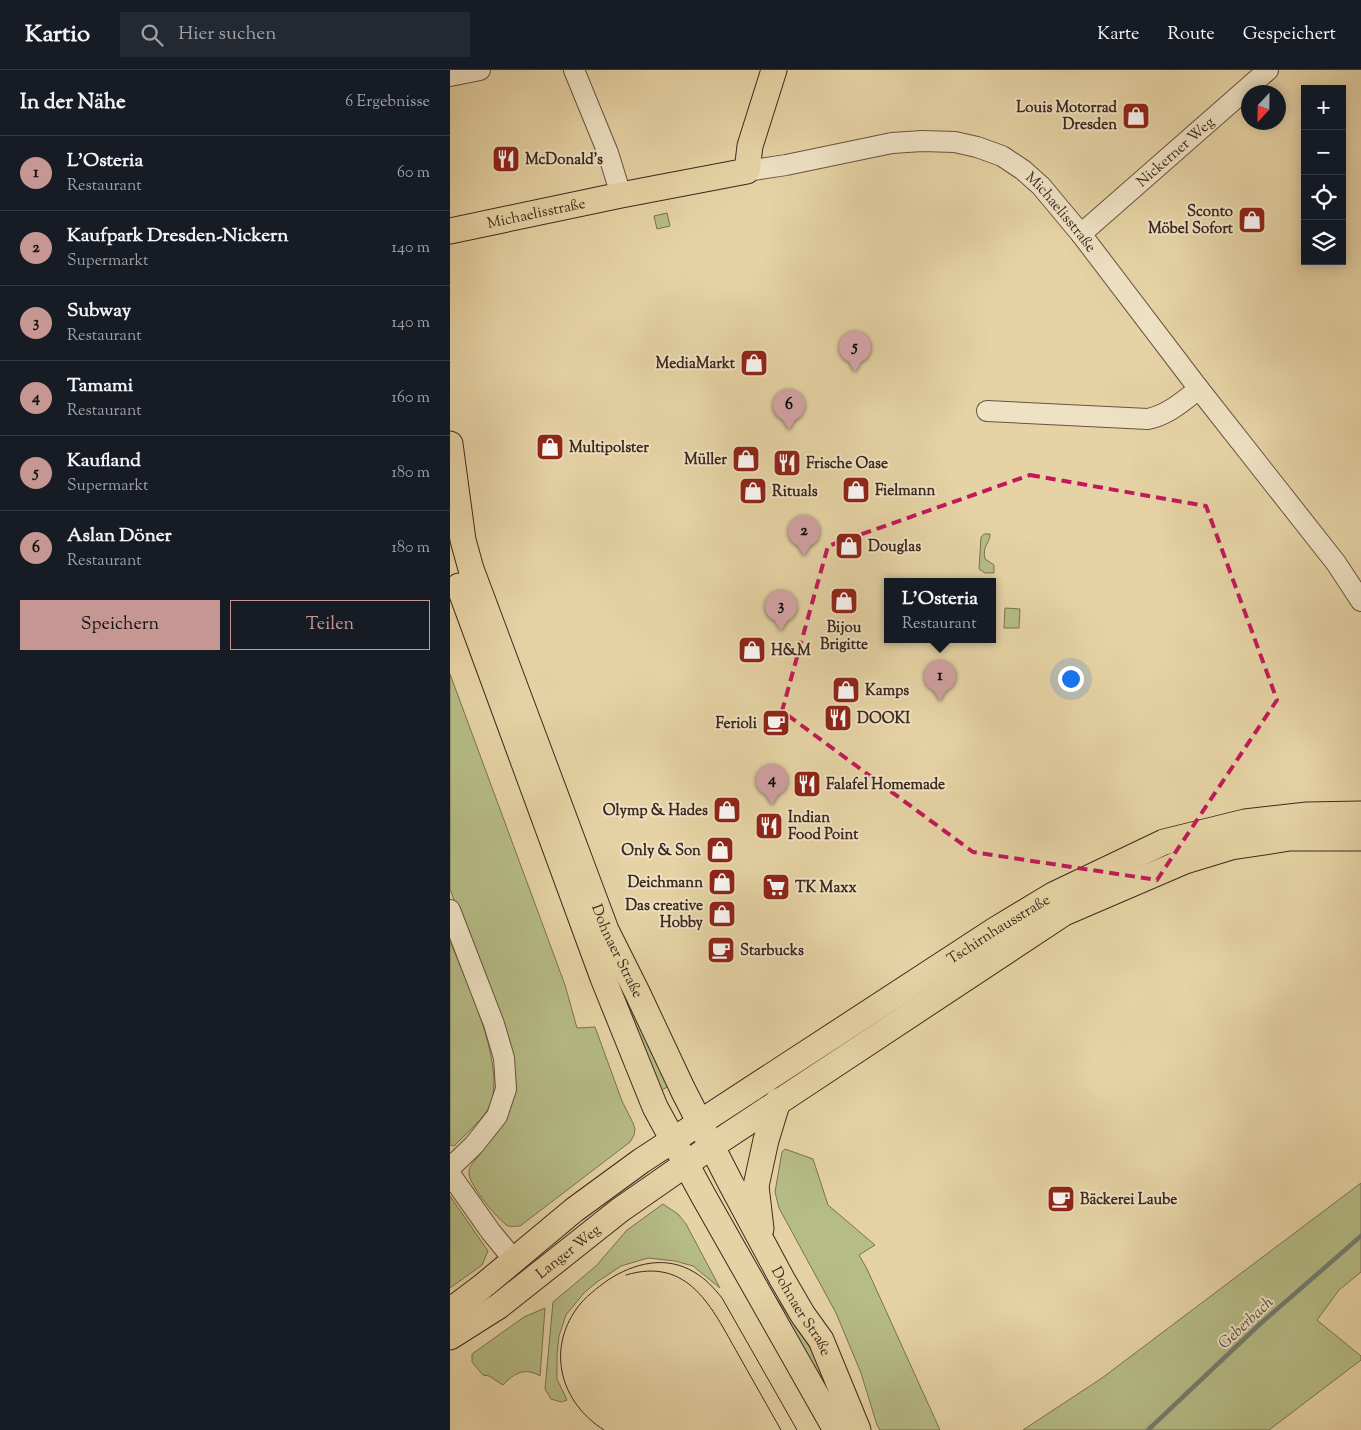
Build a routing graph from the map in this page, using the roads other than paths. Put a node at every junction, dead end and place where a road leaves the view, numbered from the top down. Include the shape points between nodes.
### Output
1 (480, 70) edge
2 (574, 70) edge
3 (774, 70) edge
4 (1268, 70) edge
5 (450, 76) edge
6 (747, 171) junction
7 (621, 195) junction
8 (450, 232) edge
9 (1081, 234) junction
10 (1199, 389) junction
11 (987, 411) dead end
12 (450, 444) edge
13 (450, 558) edge
14 (1358, 593) edge
15 (1361, 814) edge
16 (1361, 838) edge
17 (450, 910) edge
18 (778, 1101) junction
19 (699, 1122) junction
20 (673, 1140) junction
21 (712, 1146) junction
22 (686, 1164) junction
23 (450, 1168) edge
24 (450, 1174) edge
25 (762, 1239) junction
26 (514, 1260) junction
27 (450, 1311) edge
28 (450, 1336) edge
29 (836, 1430) edge
30 (858, 1430) edge

1 - 5 street
2 - 7 street via 608,153
3 - 6 main road via 750,146
4 - 9 street, Nickerner Weg
6 - 7 main road, Michaelisstraße
6 - 9 street, Michaelisstraße via 892,144 922,140 955,142 1002,156 1023,170 1041,186
7 - 8 main road, Michaelisstraße
9 - 10 street, Michaelisstraße
10 - 11 street via 1160,417 1148,419
10 - 14 street, Michaelisstraße
12 - 19 main road, Dohnaer Straße via 463,540 471,569 606,930
13 - 20 main road, Dohnaer Straße via 603,978 642,1078
15 - 19 main road, Tschirnhausstraße via 1307,815 1245,822 1164,842 1053,895
16 - 18 main road, Tschirnhausstraße via 1290,838 1231,847 1185,861 1064,913
17 - 23 street via 494,1024 504,1058 506,1089 497,1116
18 - 21 main road, Tschirnhausstraße
18 - 25 main road via 756,1186
19 - 20 main road, Tschirnhausstraße
19 - 21 main road, Dohnaer Straße
20 - 22 main road, Dohnaer Straße
20 - 26 main road, Langer Weg via 574,1210
21 - 22 main road, Tschirnhausstraße
21 - 25 main road, Dohnaer Straße
22 - 28 main road, Langer Weg via 620,1210 499,1306
22 - 29 main road, Dohnaer Straße
24 - 26 street
25 - 30 main road, Dohnaer Straße via 803,1315 821,1340
26 - 27 main road, Langer Weg

